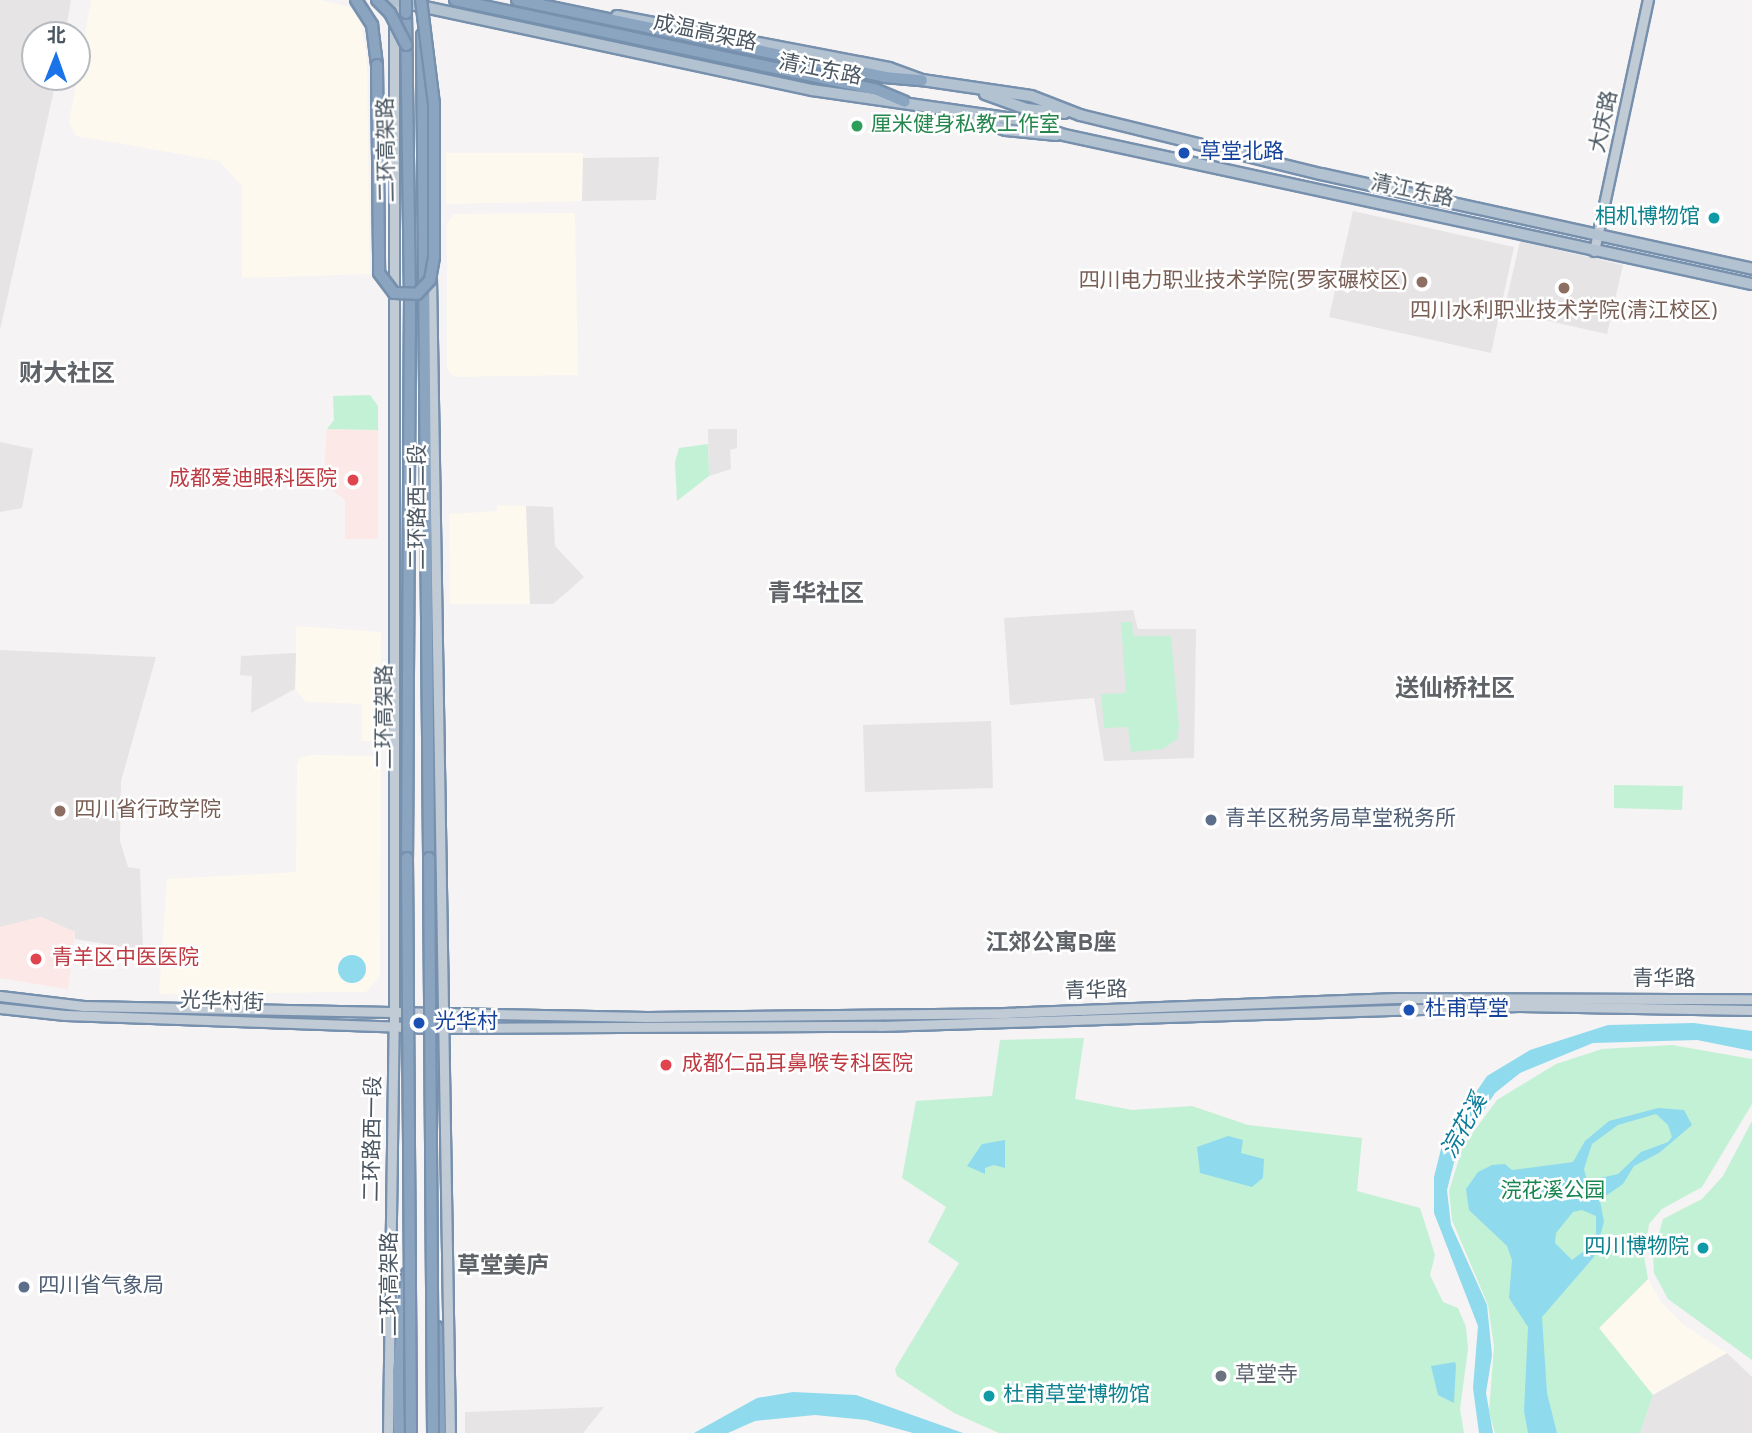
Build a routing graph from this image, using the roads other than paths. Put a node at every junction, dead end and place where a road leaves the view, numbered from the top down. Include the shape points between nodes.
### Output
1 (356, 0) edge
2 (377, 0) edge
3 (393, 0) edge
4 (406, 0) edge
5 (455, 0) edge
6 (517, 0) edge
7 (541, 0) edge
8 (1648, 0) edge
9 (423, 4) edge
10 (406, 45) junction
11 (922, 80) junction
12 (905, 102) junction
13 (1598, 236) junction
14 (1594, 251) junction
15 (1752, 269) edge
16 (1752, 284) edge
17 (0, 996) edge
18 (1752, 999) edge
19 (0, 1008) edge
20 (1752, 1010) edge
21 (394, 1014) junction
22 (442, 1014) junction
23 (394, 1027) junction
24 (442, 1028) junction
25 (410, 1253) junction
26 (432, 1265) junction
27 (388, 1433) edge
28 (399, 1433) edge
29 (411, 1433) edge
30 (433, 1433) edge
31 (440, 1433) edge
32 (450, 1433) edge

1 - 9 highway, bridge via 372,25 377,65 379,272 386,286 401,295 422,290 434,270 434,104
2 - 10 highway, bridge via 390,13
3 - 9 main road, 清江东路
3 - 21 main road, 二环路西二段
4 - 10 highway, 二环高架路, bridge
5 - 12 highway, 成温高架路 via 877,90
6 - 11 highway, 成温高架路 via 884,77
7 - 11 main road, 清江东路 via 889,68
8 - 13 main road, 大庆路
9 - 12 main road, 清江东路 via 813,90 870,101
9 - 22 main road, 二环路西二段 via 436,383 435,709
9 - 26 highway, 二环高架路, bridge
10 - 25 highway, 二环高架路, bridge via 411,293 405,667
11 - 13 main road, 清江东路 via 1031,96 1080,115
12 - 14 main road, 清江东路 via 1019,120 1065,135
13 - 14 main road, 大庆路
13 - 15 main road, 清江东路
14 - 16 main road, 清江东路
17 - 21 main road, 光华村街 via 83,1006
18 - 22 main road, 青华路 via 1424,998 880,1016
19 - 23 main road, 光华村街 via 65,1015
20 - 24 main road, 青华路 via 1519,1006 880,1026
21 - 22 main road, 光华村街
21 - 23 main road, 二环路西一段
22 - 24 main road
23 - 24 main road, 光华村街
23 - 27 main road, 二环路西一段
24 - 32 main road
25 - 28 highway, bridge via 401,1308
25 - 29 highway, 二环高架路, bridge
26 - 30 highway, 二环高架路, bridge
26 - 31 highway, bridge

